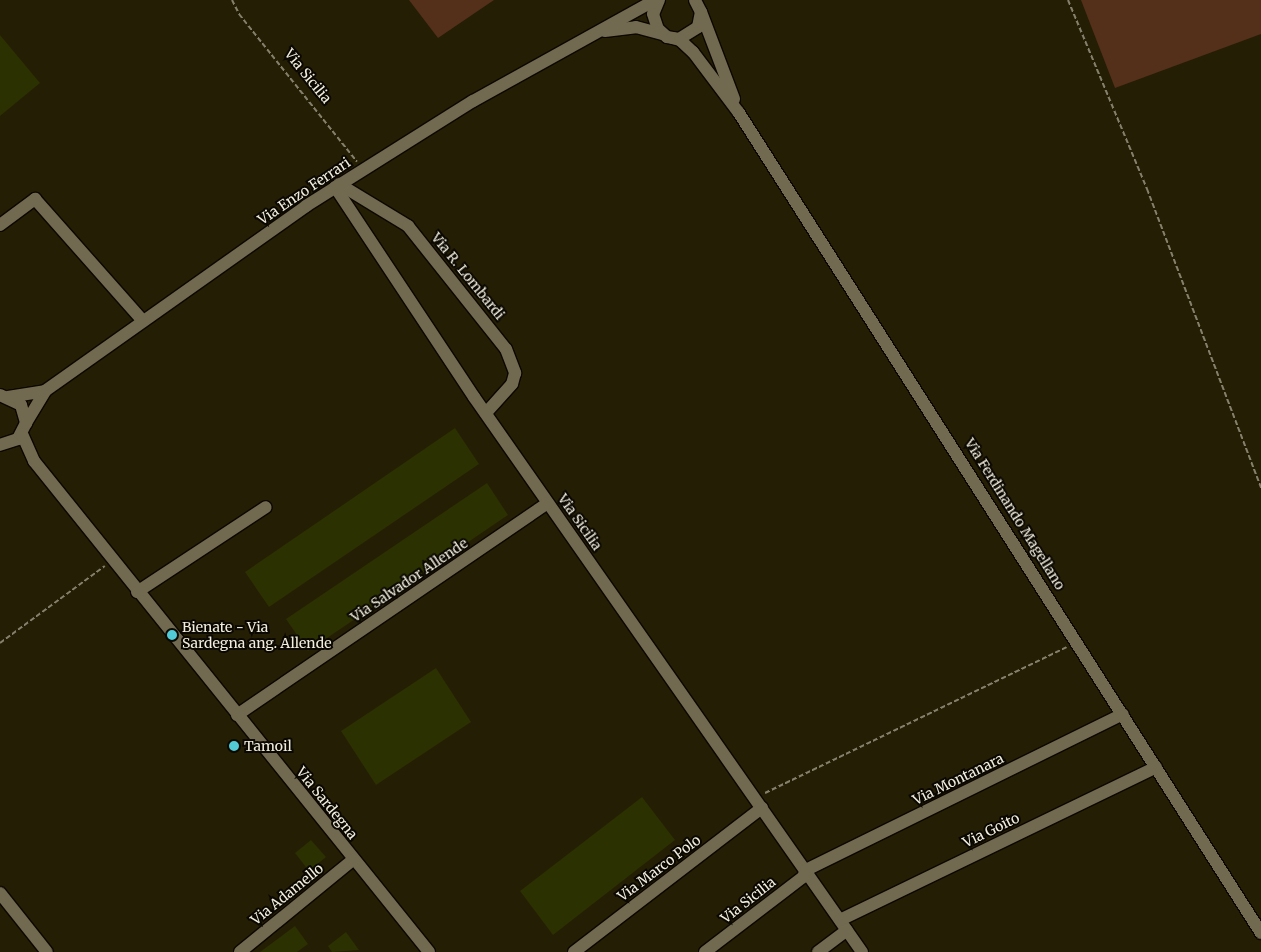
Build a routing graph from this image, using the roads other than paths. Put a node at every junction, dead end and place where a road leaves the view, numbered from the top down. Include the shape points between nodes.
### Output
1 (655, 0) edge
2 (659, 0) edge
3 (695, 0) edge
4 (701, 12) junction
5 (590, 34) junction
6 (668, 36) junction
7 (739, 113) junction
8 (337, 185) junction
9 (0, 225) edge
10 (143, 321) junction
11 (44, 391) junction
12 (4, 396) edge
13 (486, 413) junction
14 (24, 428) junction
15 (3, 445) edge
16 (34, 461) junction
17 (548, 503) junction
18 (266, 507) dead end
19 (138, 592) junction
20 (1123, 714) junction
21 (237, 715) junction
22 (1156, 767) junction
23 (758, 803) junction
24 (353, 860) junction
25 (806, 870) junction
26 (0, 893) edge
27 (843, 925) junction
28 (1261, 933) edge
29 (47, 952) edge
30 (240, 952) edge
31 (429, 952) edge
32 (574, 952) edge
33 (705, 952) edge
34 (818, 952) edge
35 (862, 952) edge

1 - 5 street, Via Enzo Ferrari
2 - 6 street via 653,14
3 - 4 street, Via Ferdinando Magellano
4 - 6 street via 693,33
4 - 7 street, Via Ferdinando Magellano
5 - 6 street, Via Enzo Ferrari via 636,26
5 - 8 street, Via Enzo Ferrari
6 - 7 street, Via Ferdinando Magellano via 680,40 693,52
7 - 20 street, Via Ferdinando Magellano
8 - 10 street, Via Enzo Ferrari
8 - 13 street, Via Sicilia
8 - 13 street, Via R. Lombardi via 408,226 506,349 515,373 512,384
9 - 10 street via 35,199
10 - 11 street, Via Enzo Ferrari
11 - 12 street, Via Enzo Ferrari
11 - 14 street, Via Enzo Ferrari
12 - 14 street, Via Sardegna via 20,404
13 - 17 street, Via Sicilia
14 - 15 street
14 - 16 street, Via Sardegna
15 - 16 street, Via Sardegna
16 - 19 street, Via Sardegna
17 - 21 street, Via Salvador Allende
17 - 23 street, Via Sicilia
18 - 19 street
19 - 21 street, Via Sardegna
20 - 22 street, Via Ferdinando Magellano
20 - 25 street, Via Montanara
21 - 24 street, Via Sardegna
22 - 27 street, Via Goito
22 - 28 street, Via Ferdinando Magellano
23 - 25 street, Via Sicilia
23 - 32 street, Via Marco Polo
24 - 30 street, Via Adamello
24 - 31 street, Via Sardegna
25 - 27 street, Via Sicilia
25 - 33 street, Via Sicilia via 802,877
26 - 29 street
27 - 34 street, Via Goito
27 - 35 street, Via Sicilia

